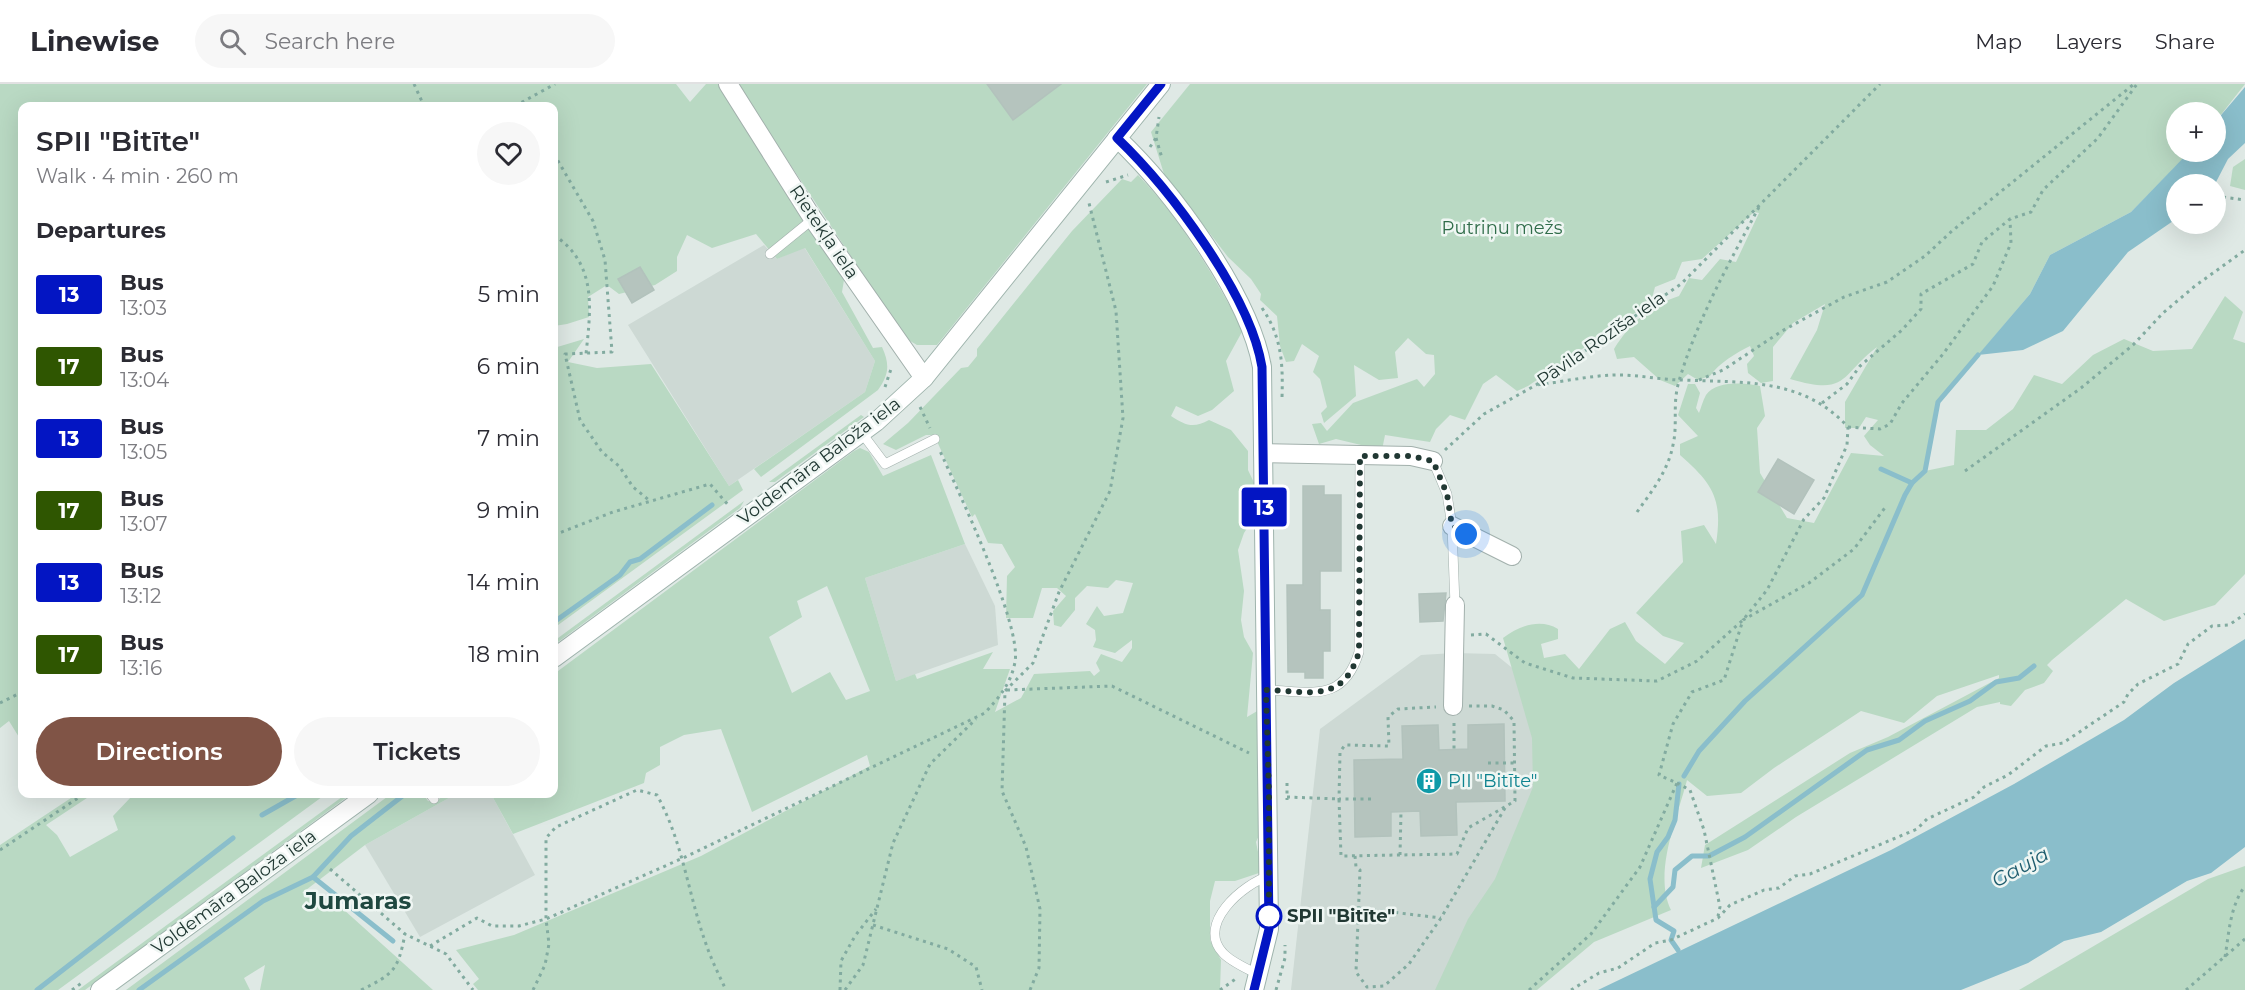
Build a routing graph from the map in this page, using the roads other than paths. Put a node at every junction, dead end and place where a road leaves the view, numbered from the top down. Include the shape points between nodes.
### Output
1 (728, 84) edge
2 (1161, 84) edge
3 (1117, 138) junction
4 (813, 219) junction
5 (770, 254) dead end
6 (924, 378) junction
7 (861, 432) junction
8 (935, 439) road end
9 (1263, 453) junction
10 (1360, 456) junction
11 (1433, 461) joint
12 (1452, 526) junction
13 (1512, 556) dead end
14 (1455, 605) joint
15 (558, 655) edge
16 (1266, 690) junction
17 (1453, 706) road end
18 (364, 798) edge
19 (1269, 876) junction
20 (1253, 977) edge
21 (100, 990) edge

1 - 4 street, Rietekļa iela
2 - 3 street, Voldemāra Baloža iela
3 - 6 street, Voldemāra Baloža iela
3 - 9 street via 1155,176 1237,295 1258,343 1262,367
4 - 5 lane
4 - 6 street, Rietekļa iela
6 - 7 street, Voldemāra Baloža iela
7 - 8 lane via 885,464
7 - 15 street, Voldemāra Baloža iela
9 - 10 street
9 - 16 street
10 - 11 street via 1411,456
10 - 16 lane via 1359,652 1353,672 1332,689
11 - 12 lane via 1447,494
12 - 13 street
12 - 14 lane
14 - 17 street
16 - 19 street
18 - 21 street, Voldemāra Baloža iela
19 - 20 street via 1269,929
19 - 20 lane via 1252,881 1234,897 1224,908 1216,928 1222,953

